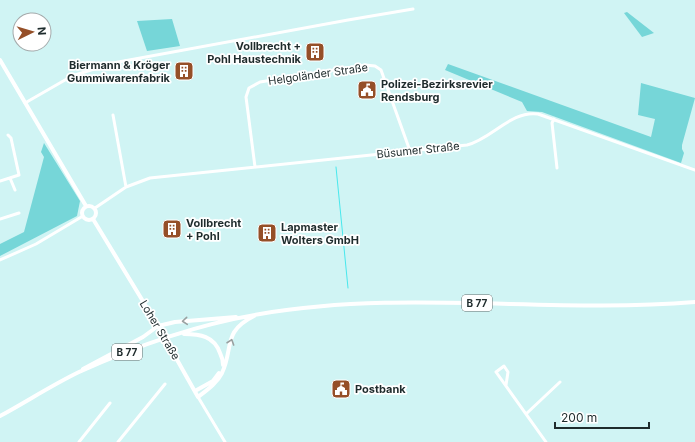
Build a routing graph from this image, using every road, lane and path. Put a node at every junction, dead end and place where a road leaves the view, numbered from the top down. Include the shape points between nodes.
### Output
1 (413, 9) dead end
2 (0, 60) edge
3 (25, 102) junction
4 (113, 116) dead end
5 (554, 119) junction
6 (8, 135) dead end
7 (410, 151) junction
8 (255, 167) junction
9 (557, 168) dead end
10 (695, 170) edge
11 (10, 178) junction
12 (0, 181) edge
13 (126, 187) junction
14 (15, 190) dead end
15 (86, 206) junction
16 (95, 208) junction
17 (19, 213) dead end
18 (83, 216) junction
19 (0, 219) edge
20 (93, 219) junction
21 (0, 260) edge
22 (695, 302) edge
23 (260, 314) junction
24 (252, 315) junction
25 (158, 326) junction
26 (178, 334) junction
27 (77, 373) junction
28 (560, 382) dead end
29 (165, 384) dead end
30 (506, 385) junction
31 (195, 392) junction
32 (198, 397) junction
33 (110, 403) dead end
34 (526, 414) junction
35 (0, 416) edge
36 (79, 442) edge
37 (118, 442) edge
38 (225, 442) edge
39 (546, 442) edge

1 - 3 street via 113,63 72,76
2 - 3 main road
3 - 15 main road
4 - 13 street
5 - 7 street, Büsumer Straße via 538,114 524,114 472,144
5 - 9 street via 552,130
5 - 10 street, Büsumer Straße
6 - 11 street via 11,138 19,175
7 - 8 street, Büsumer Straße
7 - 8 street, Helgoländer Straße via 381,70 375,66 365,65 260,82 249,88 246,97
8 - 13 street, Büsumer Straße via 155,177
11 - 12 street
11 - 14 street
13 - 16 street, Büsumer Straße
15 - 16 main road
15 - 18 main road via 82,211
16 - 20 main road via 96,214
17 - 19 street
18 - 20 main road via 88,220
18 - 21 street via 36,244
20 - 25 main road, Loher Straße
22 - 23 main road, B 77 via 593,306 392,302 327,305
23 - 24 main road, B 77
32 -> 23 main road via 218,381 235,330 240,324
24 -> 25 main road
24 - 26 main road, B 77
25 - 27 main road
25 - 31 main road, Loher Straße
26 - 27 main road, B 77
26 - 31 main road via 207,337 219,349 224,363 215,379
27 - 35 main road, B 77
28 - 34 street
29 - 37 street
30 - 30 street via 496,372 504,366 508,372
30 - 34 street
31 - 32 main road, Loher Straße
32 - 38 street, Loher Straße
33 - 36 street
34 - 39 street

